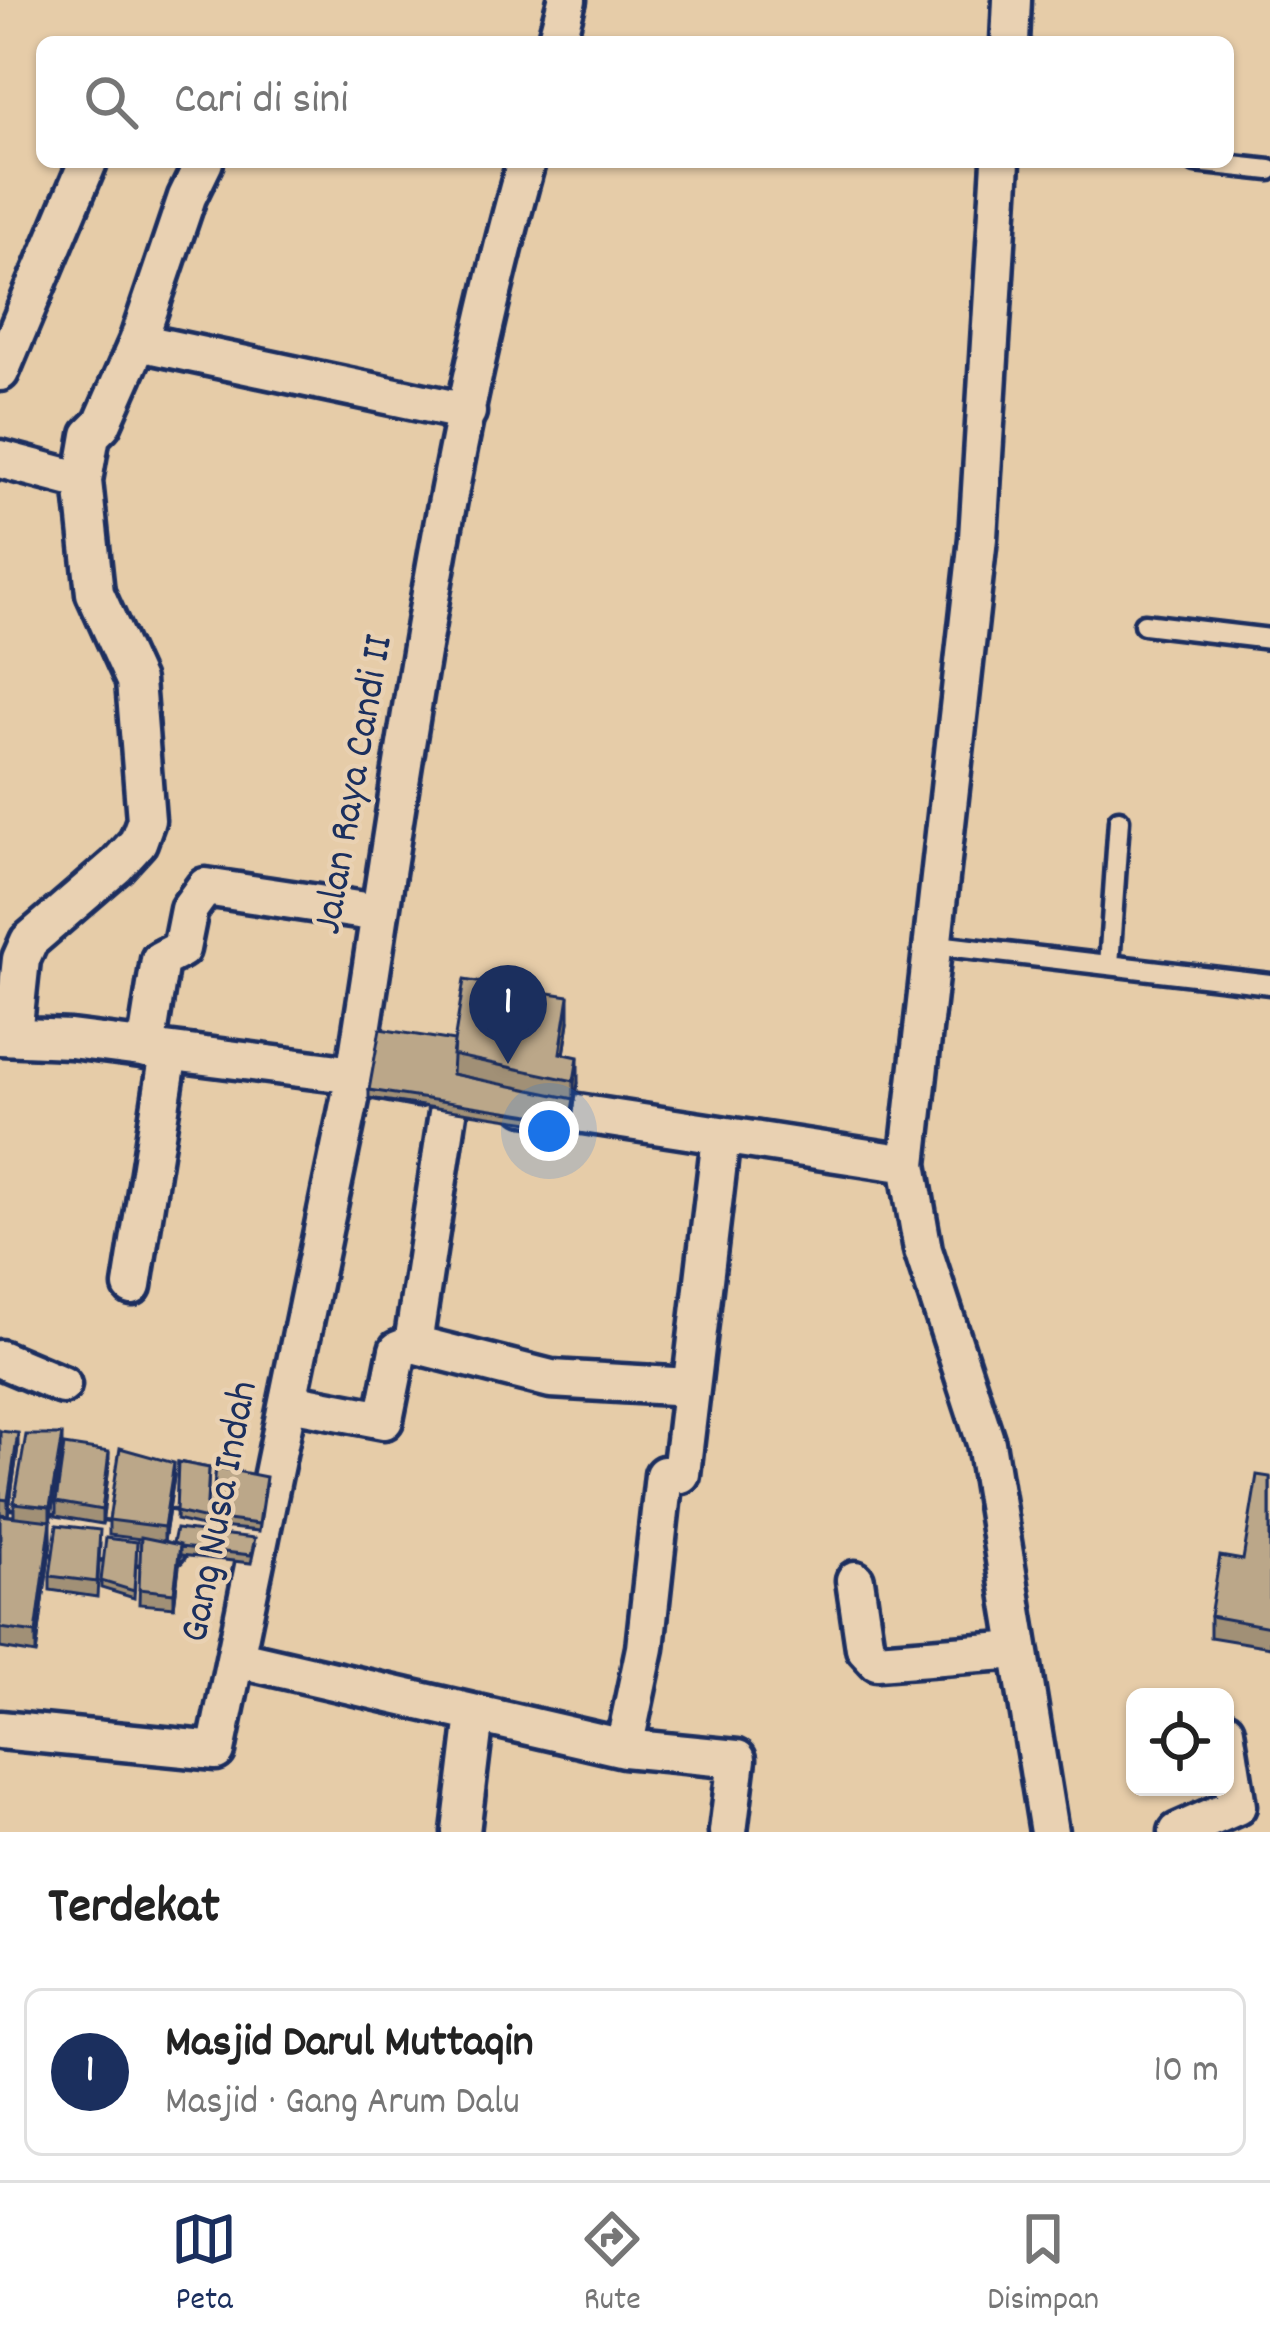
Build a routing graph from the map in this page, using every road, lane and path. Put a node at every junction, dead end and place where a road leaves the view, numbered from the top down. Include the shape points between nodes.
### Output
1 (566, 0) edge
2 (1012, 0) edge
3 (557, 36) edge
4 (1010, 36) edge
5 (1234, 166) edge
6 (85, 168) edge
7 (201, 168) edge
8 (524, 168) edge
9 (1001, 168) edge
10 (1270, 170) edge
11 (138, 342) junction
12 (0, 372) edge
13 (466, 412) junction
14 (0, 459) edge
15 (83, 481) junction
16 (1144, 624) dead end
17 (1270, 639) edge
18 (1119, 820) dead end
19 (378, 913) junction
20 (929, 944) junction
21 (1109, 965) junction
22 (1270, 984) edge
23 (6, 1035) edge
24 (158, 1050) junction
25 (355, 1075) junction
26 (451, 1094) junction
27 (721, 1137) junction
28 (908, 1164) junction
29 (132, 1286) dead end
30 (413, 1344) junction
31 (0, 1359) edge
32 (62, 1385) dead end
33 (690, 1387) junction
34 (290, 1402) junction
35 (0, 1528) edge
36 (262, 1541) junction
37 (855, 1580) dead end
38 (1019, 1650) junction
39 (239, 1659) junction
40 (475, 1715) junction
41 (1, 1737) edge
42 (624, 1748) junction
43 (1234, 1787) edge
44 (461, 1832) edge
45 (728, 1832) edge
46 (1049, 1832) edge
47 (1178, 1832) edge

1 - 3 street
2 - 4 street
5 - 10 lane
6 - 12 street
7 - 11 street
8 - 13 street, Jalan Raya Candi II
9 - 20 street via 978,538
11 - 13 street
11 - 15 street via 91,435
13 - 19 street, Jalan Raya Candi II
14 - 15 street
15 - 23 street via 95,593 135,681 146,820 116,866 29,941
16 - 17 lane
18 - 21 lane
19 - 24 street via 205,887 188,908 181,949 160,960
19 - 25 street, Jalan Raya Candi II
20 - 21 lane
20 - 28 street
21 - 22 lane
23 - 24 street
24 - 25 street
24 - 29 street
25 - 26 street
25 - 34 street, Gang Nusa Indah
26 - 27 street
26 - 30 street
27 - 28 street
27 - 33 street
28 - 38 street via 923,1250 986,1443
30 - 33 street via 551,1379
30 - 34 street via 398,1350 384,1420
31 - 32 street
33 - 42 street via 681,1474 664,1474 645,1648
34 - 36 street, Gang Nusa Indah
35 - 36 street via 167,1548 170,1530
36 - 39 street, Gang Nusa Indah
37 - 38 street via 861,1633 877,1660
38 - 46 street
39 - 40 street
39 - 41 street, Gang Nusa Indah via 216,1751
40 - 42 street
40 - 44 street
42 - 45 street via 736,1759
43 - 47 street via 1237,1806

